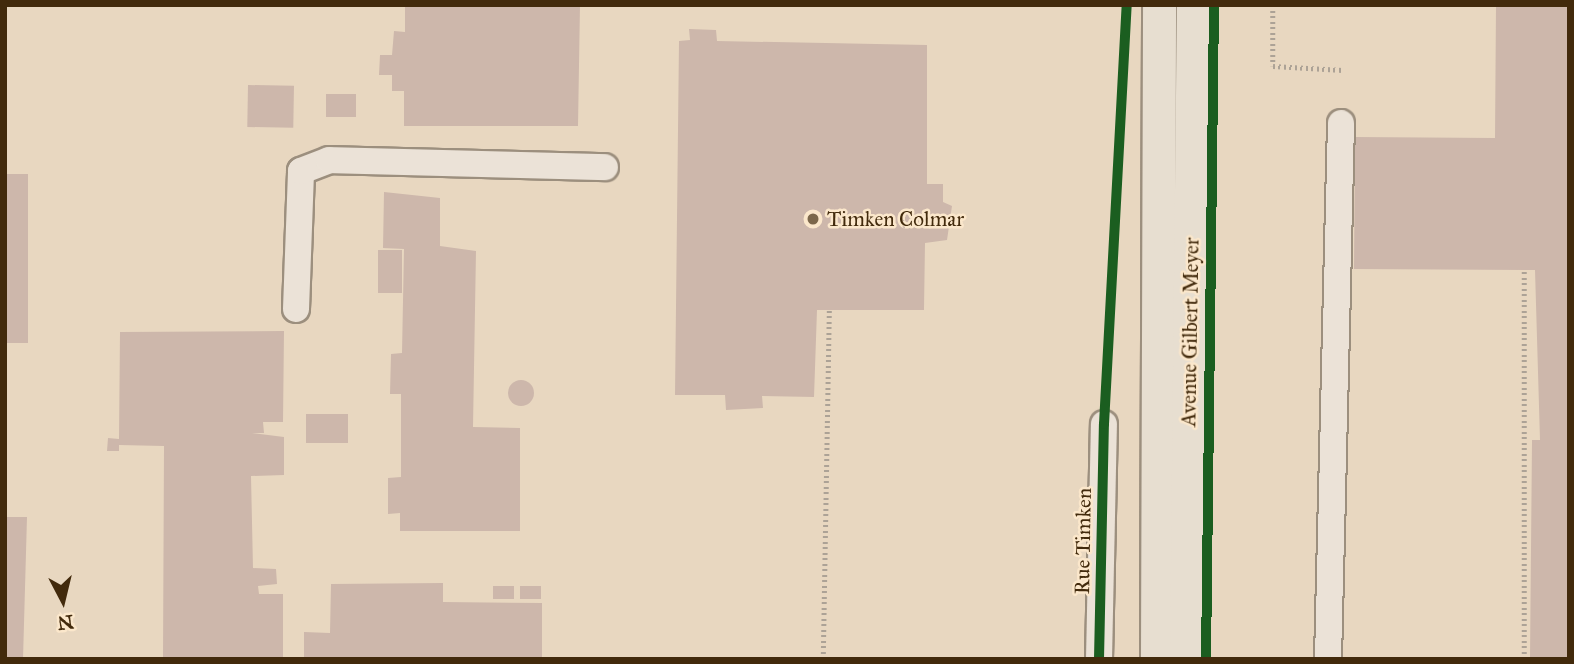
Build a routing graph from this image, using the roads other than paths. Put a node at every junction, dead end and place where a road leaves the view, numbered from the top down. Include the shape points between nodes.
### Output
1 (1159, 5) edge
2 (1193, 5) edge
3 (1340, 123) dead end
4 (605, 167) dead end
5 (296, 309) dead end
6 (1104, 424) dead end
7 (1099, 659) edge
8 (1157, 659) edge
9 (1186, 659) edge
10 (1328, 659) edge

1 - 8 main road, Avenue Gilbert Meyer
2 - 9 main road, Avenue Gilbert Meyer
3 - 10 street
4 - 5 street via 329,160 301,171
6 - 7 street, Rue Timken

